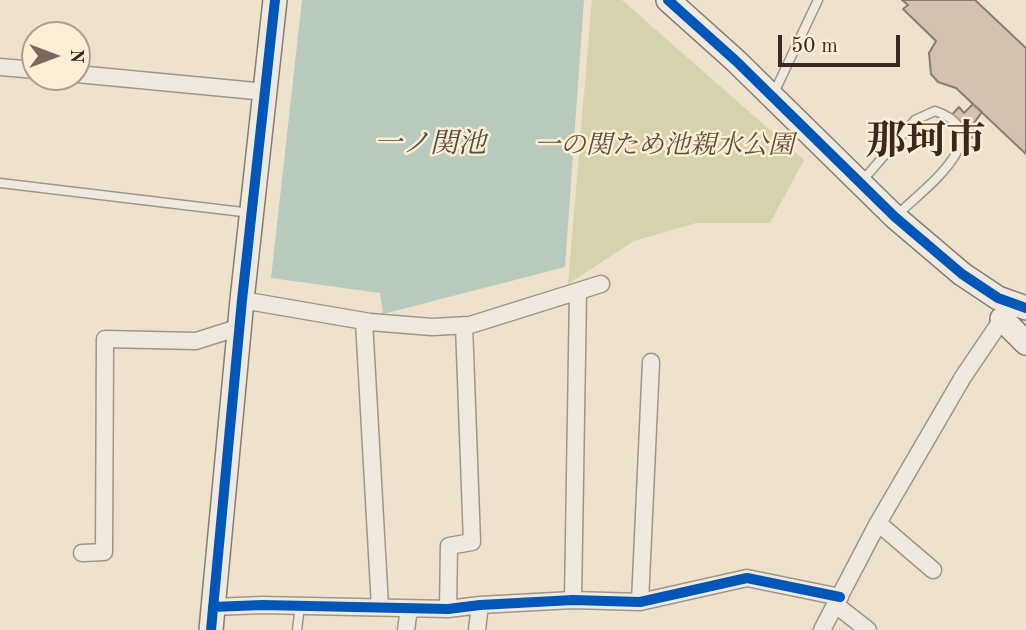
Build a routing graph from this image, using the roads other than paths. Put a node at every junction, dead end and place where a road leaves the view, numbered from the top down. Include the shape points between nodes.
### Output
1 (275, 0) edge
2 (668, 0) edge
3 (818, 0) edge
4 (0, 66) edge
5 (21, 68) edge
6 (91, 75) edge
7 (266, 92) junction
8 (772, 96) junction
9 (0, 183) edge
10 (861, 183) junction
11 (252, 213) junction
12 (895, 217) junction
13 (601, 284) dead end
14 (578, 292) junction
15 (242, 300) junction
16 (1014, 310) edge
17 (364, 321) junction
18 (464, 325) junction
19 (240, 327) junction
20 (1026, 343) edge
21 (651, 362) dead end
22 (878, 523) junction
23 (82, 553) dead end
24 (933, 570) dead end
25 (573, 600) junction
26 (838, 601) junction
27 (640, 602) junction
28 (481, 605) junction
29 (300, 606) junction
30 (380, 607) junction
31 (409, 609) junction
32 (448, 609) junction
33 (212, 619) edge
34 (297, 630) edge
35 (406, 630) edge
36 (477, 630) edge
37 (822, 630) edge
38 (868, 630) edge

1 - 7 street
2 - 8 street
3 - 8 lane
4 - 5 street
6 - 7 street
7 - 11 street
8 - 10 street
9 - 11 lane
10 - 12 street
10 - 12 lane via 915,120 935,111 949,116 960,128 959,151
11 - 15 street
12 - 16 street via 962,274
13 - 14 street
14 - 18 street
14 - 25 street
15 - 17 street
15 - 19 street
16 - 20 street
16 - 22 street via 963,377
17 - 18 street
17 - 30 street
18 - 32 street via 472,542 449,546
19 - 23 street via 196,341 105,339 104,552
19 - 33 street
21 - 27 street
22 - 24 street
22 - 26 street
25 - 27 street
25 - 28 street
26 - 27 street via 747,578
26 - 37 street
26 - 38 street
28 - 32 street
28 - 36 street
29 - 30 street
29 - 33 street
29 - 34 lane
30 - 31 street
31 - 32 street
31 - 35 street

